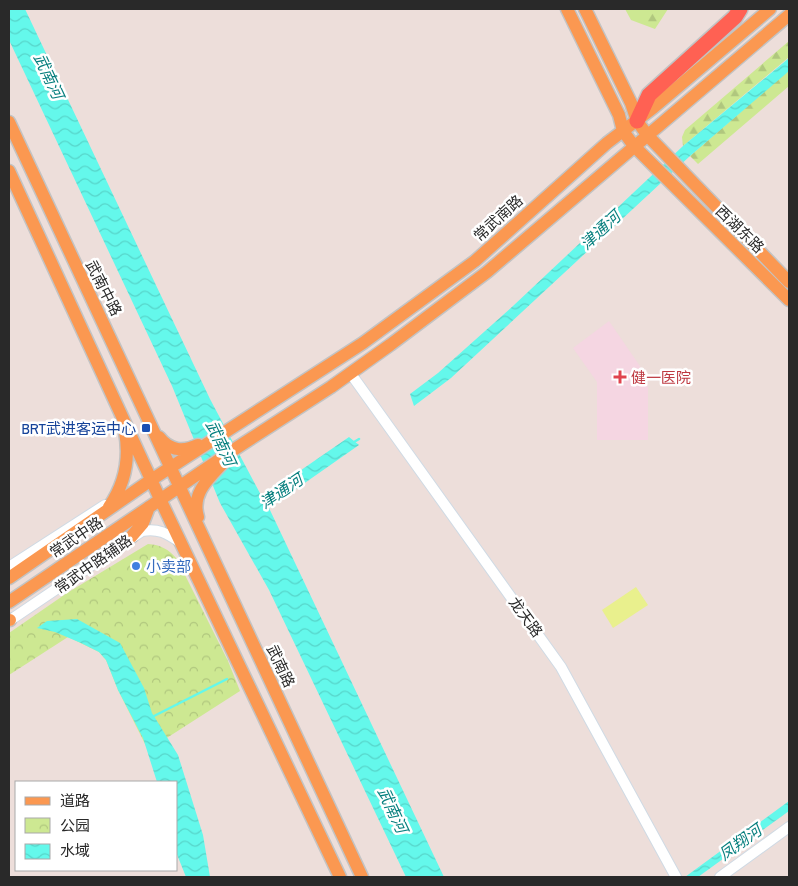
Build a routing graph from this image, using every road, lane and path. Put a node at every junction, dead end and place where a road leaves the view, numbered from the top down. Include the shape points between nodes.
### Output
1 (567, 9) edge
2 (585, 9) edge
3 (740, 9) edge
4 (770, 9) edge
5 (789, 15) edge
6 (637, 121) junction
7 (9, 122) edge
8 (623, 131) junction
9 (648, 136) junction
10 (634, 146) junction
11 (9, 171) edge
12 (789, 282) edge
13 (789, 300) edge
14 (351, 374) junction
15 (120, 411) junction
16 (154, 430) junction
17 (191, 451) junction
18 (171, 468) junction
19 (203, 477) junction
20 (152, 480) junction
21 (180, 486) junction
22 (160, 499) junction
23 (114, 500) junction
24 (150, 507) junction
25 (104, 513) junction
26 (131, 537) junction
27 (182, 543) junction
28 (206, 543) junction
29 (9, 567) edge
30 (9, 578) edge
31 (9, 602) edge
32 (9, 621) edge
33 (789, 827) edge
34 (789, 834) edge
35 (340, 877) edge
36 (362, 877) edge
37 (676, 877) edge
38 (720, 877) edge
39 (730, 877) edge

1 - 8 main road via 619,115
2 - 6 main road
3 - 6 highway via 650,95
4 - 6 main road, 常武南路
5 - 9 main road
6 - 8 main road, 常武南路
6 - 9 main road, 西湖东路
7 - 16 main road, 武南中路
8 - 10 main road
8 - 17 main road, 常武南路 via 475,261 363,343
9 - 10 main road
9 - 12 main road, 西湖东路
10 - 13 main road, 西湖东路
10 - 14 main road via 487,272
11 - 15 main road
14 - 19 main road via 238,447
14 - 37 street, 龙天路 via 562,667
15 - 20 main road
15 - 23 main road via 128,446 127,465
16 - 17 main road via 164,443 176,450
16 - 18 main road, 武南中路
17 - 18 main road
18 - 20 main road, 常武中路
18 - 21 main road, 武南路
19 - 21 main road
19 - 28 main road via 195,508
20 - 22 main road
20 - 23 street
20 - 25 main road, 常武中路
21 - 22 main road, 常武中路
21 - 28 main road, 武南路
22 - 24 main road, 常武中路
22 - 27 main road
23 - 25 main road
23 - 29 street
24 - 26 main road
24 - 31 main road, 常武中路
25 - 30 main road, 常武中路
26 - 27 street, 常武中路辅路 via 154,529 166,532
26 - 32 street, 常武中路辅路
27 - 35 main road
28 - 36 main road, 武南路
33 - 38 street
34 - 39 street

